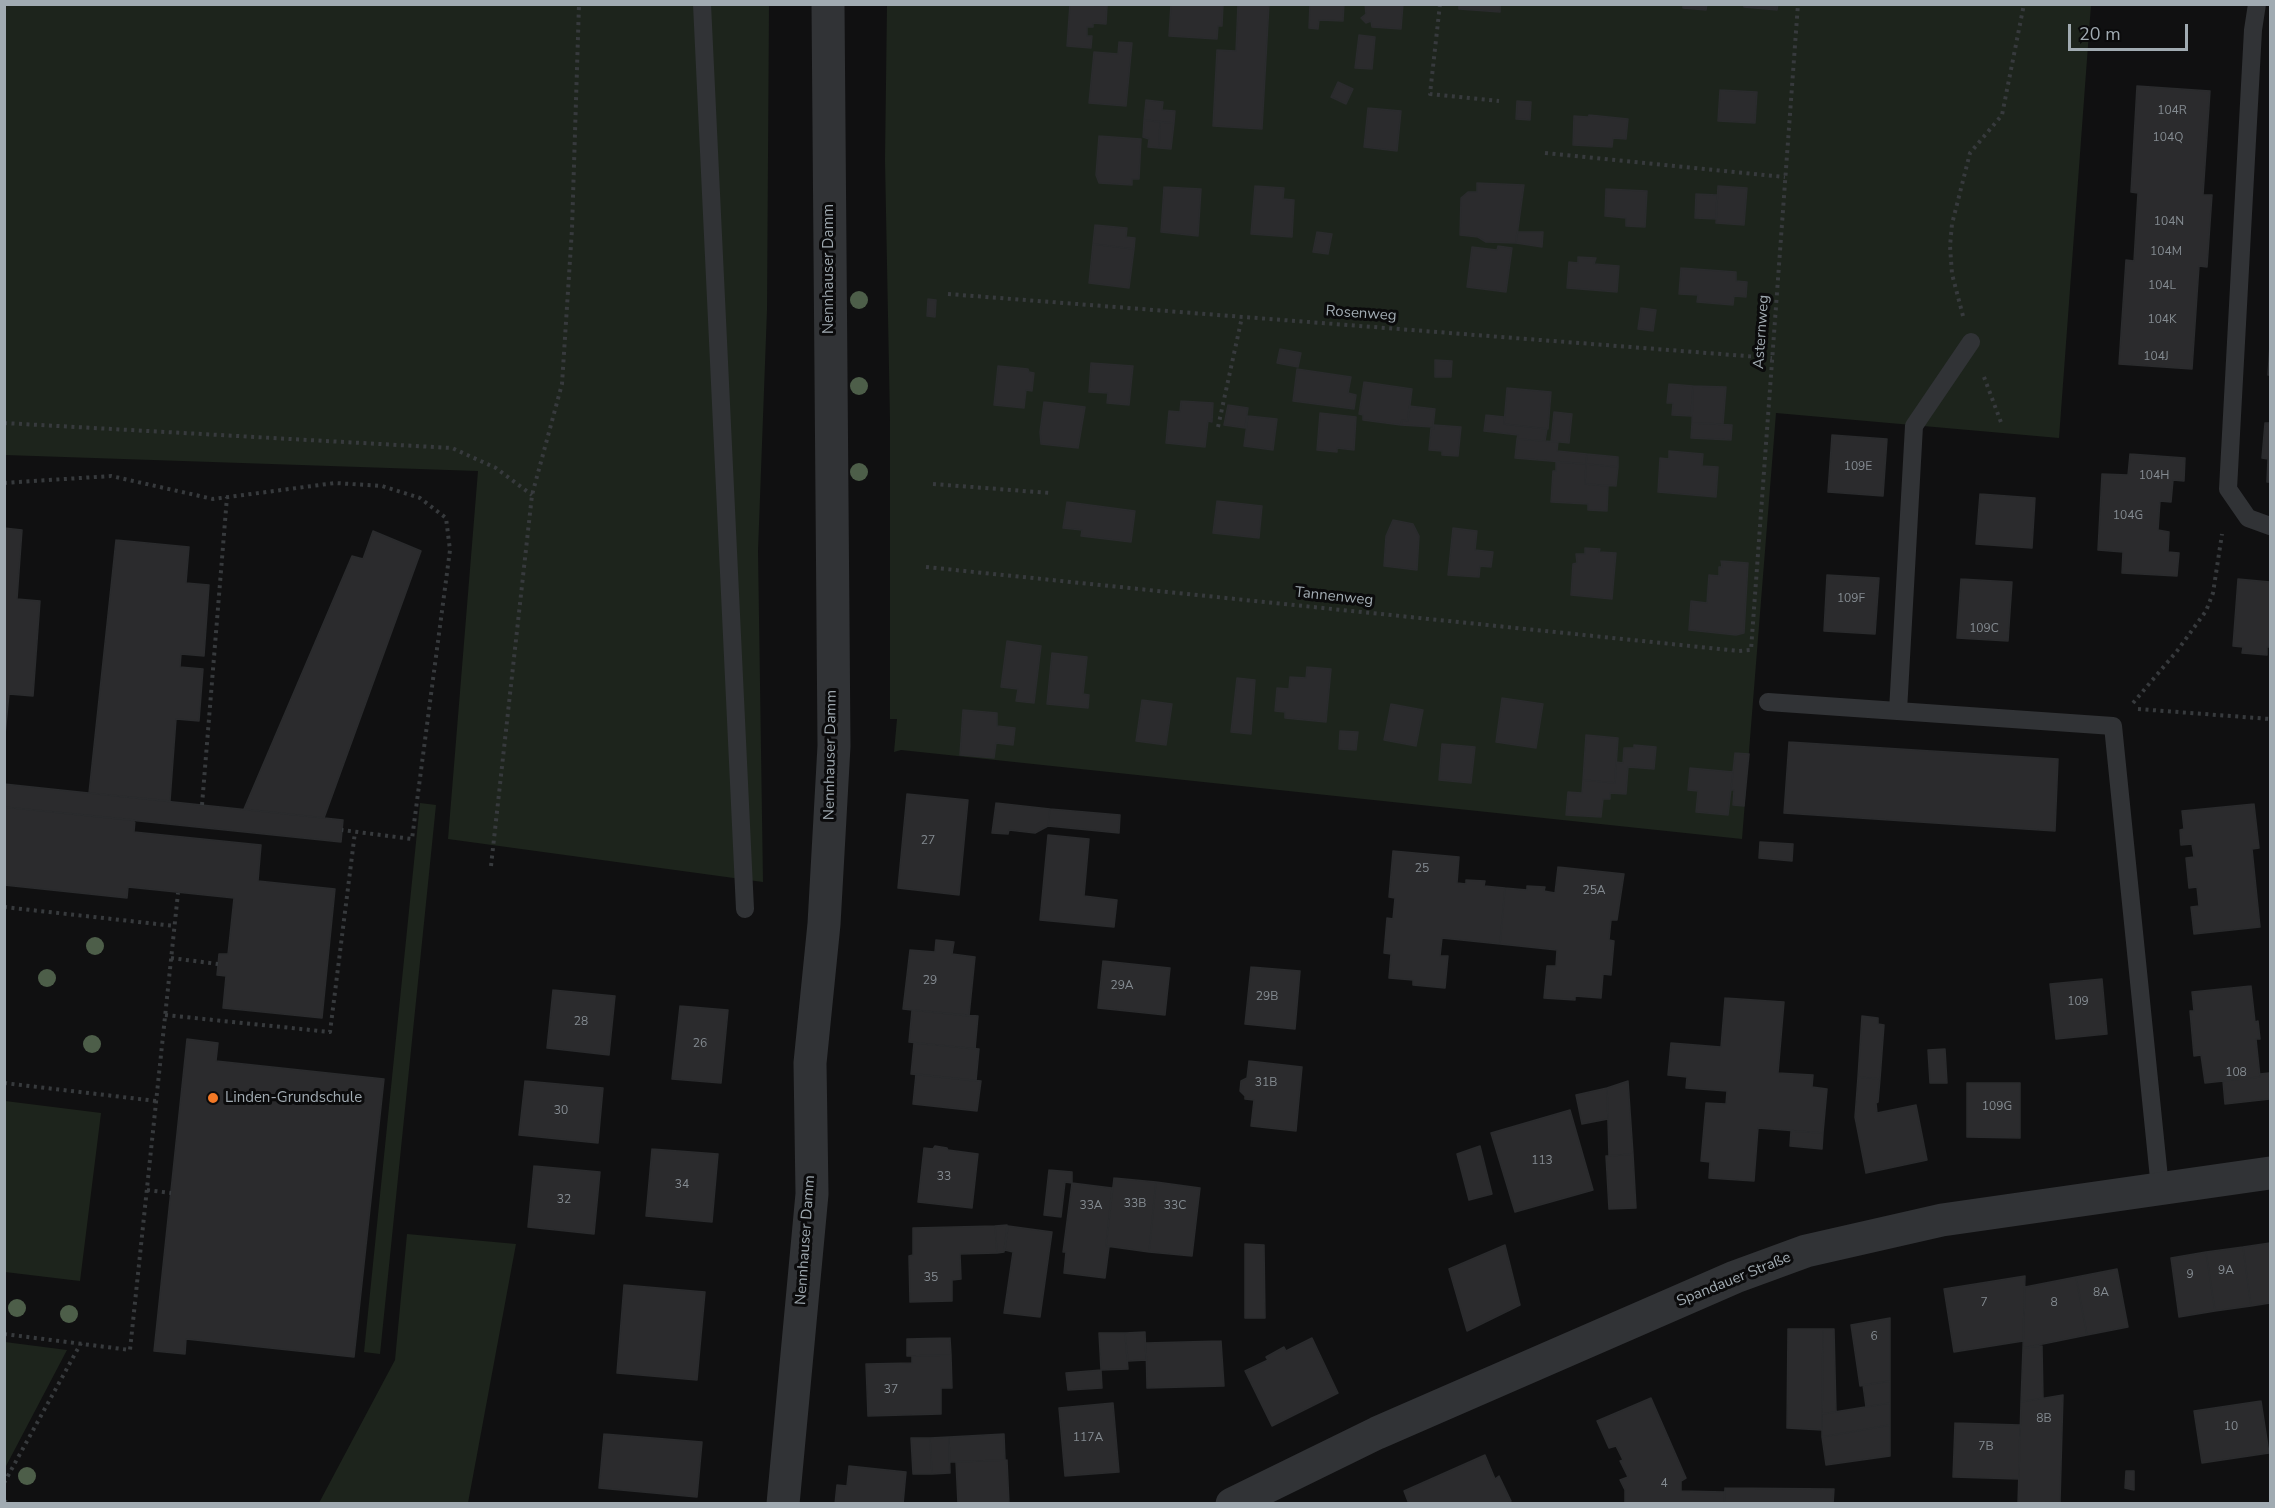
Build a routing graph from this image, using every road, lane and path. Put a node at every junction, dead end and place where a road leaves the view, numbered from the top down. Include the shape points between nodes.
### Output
1 (579, 4) edge
2 (702, 4) edge
3 (828, 4) edge
4 (1440, 4) edge
5 (1798, 4) edge
6 (2024, 4) edge
7 (2257, 4) edge
8 (1499, 101) dead end
9 (1545, 153) dead end
10 (1785, 177) junction
11 (948, 294) dead end
12 (1242, 317) junction
13 (1971, 342) junction
14 (1772, 358) junction
15 (4, 423) edge
16 (2002, 425) dead end
17 (1218, 427) dead end
18 (4, 483) edge
19 (933, 484) dead end
20 (1050, 493) dead end
21 (532, 495) junction
22 (227, 497) junction
23 (2240, 507) junction
24 (2271, 526) edge
25 (926, 567) dead end
26 (1739, 651) joint
27 (1768, 702) dead end
28 (1898, 711) junction
29 (2271, 719) edge
30 (202, 805) dead end
31 (342, 830) dead end
32 (355, 832) junction
33 (491, 866) dead end
34 (178, 892) dead end
35 (4, 907) edge
36 (745, 909) dead end
37 (175, 926) junction
38 (171, 958) junction
39 (218, 964) dead end
40 (165, 1015) junction
41 (4, 1083) edge
42 (156, 1101) junction
43 (2271, 1173) edge
44 (2160, 1188) junction
45 (147, 1190) junction
46 (171, 1193) dead end
47 (4, 1334) edge
48 (81, 1343) junction
49 (4, 1483) edge
50 (4, 1500) edge
51 (11, 1503) edge
52 (783, 1503) edge
53 (1232, 1503) edge

1 - 21 path via 572,229 562,384
2 - 36 lane
3 - 52 street, Nennhauser Damm via 833,772 824,924 810,1063 812,1194
4 - 8 path via 1430,94
5 - 10 path, Asternweg
6 - 13 path via 2002,115 1970,153 1952,224 1952,274
7 - 23 lane via 2228,489
9 - 10 path
10 - 14 path, Asternweg
11 - 12 path, Rosenweg
12 - 14 path, Rosenweg
12 - 17 path
13 - 16 path
13 - 28 lane via 1914,426
14 - 26 path, Asternweg via 1751,650
15 - 21 path via 452,448 496,468
18 - 22 path via 111,476 213,499
19 - 20 path
21 - 33 path
22 - 30 path
22 - 32 path via 335,483 382,486 420,498 446,518 450,550 412,839
23 - 24 lane via 2248,518
23 - 29 path via 2222,532 2213,593 2206,611 2128,708
25 - 26 path, Tannenweg
27 - 28 lane
28 - 44 lane via 2113,726
31 - 32 path
32 - 40 path via 330,1032
34 - 37 path
35 - 37 path
37 - 38 path
38 - 39 path
38 - 40 path
40 - 42 path
41 - 42 path
42 - 45 path
43 - 44 street, Spandauer Straße
44 - 53 street, Spandauer Straße via 1942,1220 1806,1251 1735,1277 1377,1433
45 - 46 path
45 - 48 path via 130,1350
47 - 48 path
48 - 49 path
50 - 51 path

